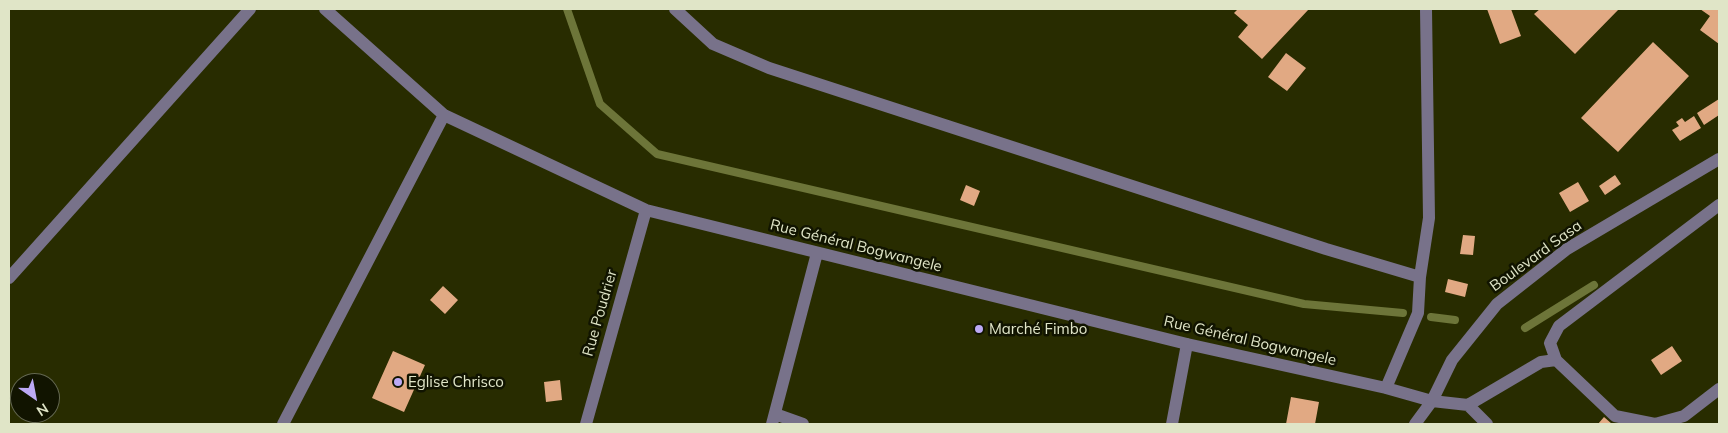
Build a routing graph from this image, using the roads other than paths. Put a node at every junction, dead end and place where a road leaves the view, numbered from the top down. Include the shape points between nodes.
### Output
1 (250, 9) edge
2 (325, 9) edge
3 (675, 9) edge
4 (1426, 9) edge
5 (444, 115) junction
6 (1719, 159) edge
7 (1719, 205) edge
8 (646, 210) junction
9 (817, 253) junction
10 (1420, 277) junction
11 (9, 278) edge
12 (1187, 344) junction
13 (1556, 360) junction
14 (1386, 388) junction
15 (1719, 390) edge
16 (1432, 401) junction
17 (1468, 404) junction
18 (774, 419) edge
19 (1687, 420) edge
20 (283, 424) edge
21 (586, 424) edge
22 (803, 424) edge
23 (1172, 424) edge
24 (1414, 424) edge
25 (1487, 424) edge
26 (1655, 424) edge

1 - 11 street
2 - 5 street, Rue Général Bogwangele
3 - 10 street via 713,44 769,68
4 - 10 street via 1429,218
5 - 8 street, Rue Général Bogwangele
5 - 20 street
6 - 16 street, Boulevard Sasa via 1567,250 1497,304 1452,360
7 - 13 street via 1559,326 1550,343
8 - 9 street, Rue Général Bogwangele
8 - 21 street, Rue Poudrier
9 - 12 street, Rue Général Bogwangele
9 - 18 street
10 - 14 street via 1418,313
12 - 14 street, Rue Général Bogwangele
12 - 23 street
13 - 17 street via 1541,362
13 - 26 street via 1615,416
14 - 16 street, Rue Général Bogwangele
15 - 19 street
16 - 17 street, Rue Général Bogwangele
16 - 24 street, Boulevard Sasa
17 - 25 street
18 - 22 street
19 - 26 street

